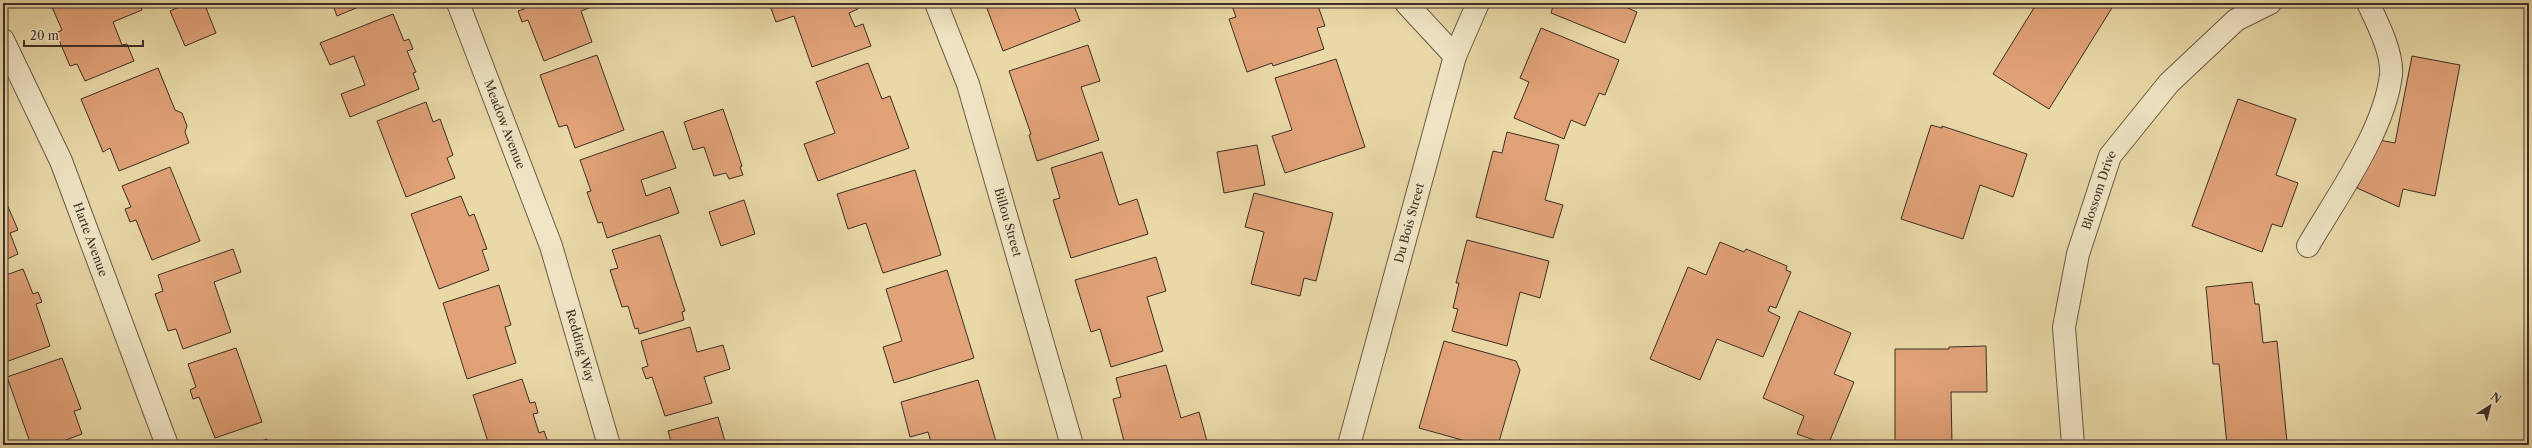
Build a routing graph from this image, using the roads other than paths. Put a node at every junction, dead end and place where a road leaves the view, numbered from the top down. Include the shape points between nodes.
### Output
1 (458, 3) edge
2 (936, 3) edge
3 (1406, 3) edge
4 (1478, 3) edge
5 (2270, 3) edge
6 (2368, 3) edge
7 (3, 40) edge
8 (1455, 56) junction
9 (551, 246) joint
10 (2308, 246) dead end
11 (167, 445) edge
12 (609, 445) edge
13 (1072, 445) edge
14 (1349, 445) edge
15 (2073, 445) edge

1 - 9 street, Meadow Avenue
2 - 13 street, Billou Street via 968,84
3 - 8 street
4 - 8 street, Du Bois Street
5 - 15 street, Blossom Drive via 2236,20 2169,83 2110,156 2078,254 2064,327
6 - 10 street via 2384,36 2391,74 2375,132
7 - 11 street, Harte Avenue via 61,161
8 - 14 street, Du Bois Street
9 - 12 street, Redding Way

